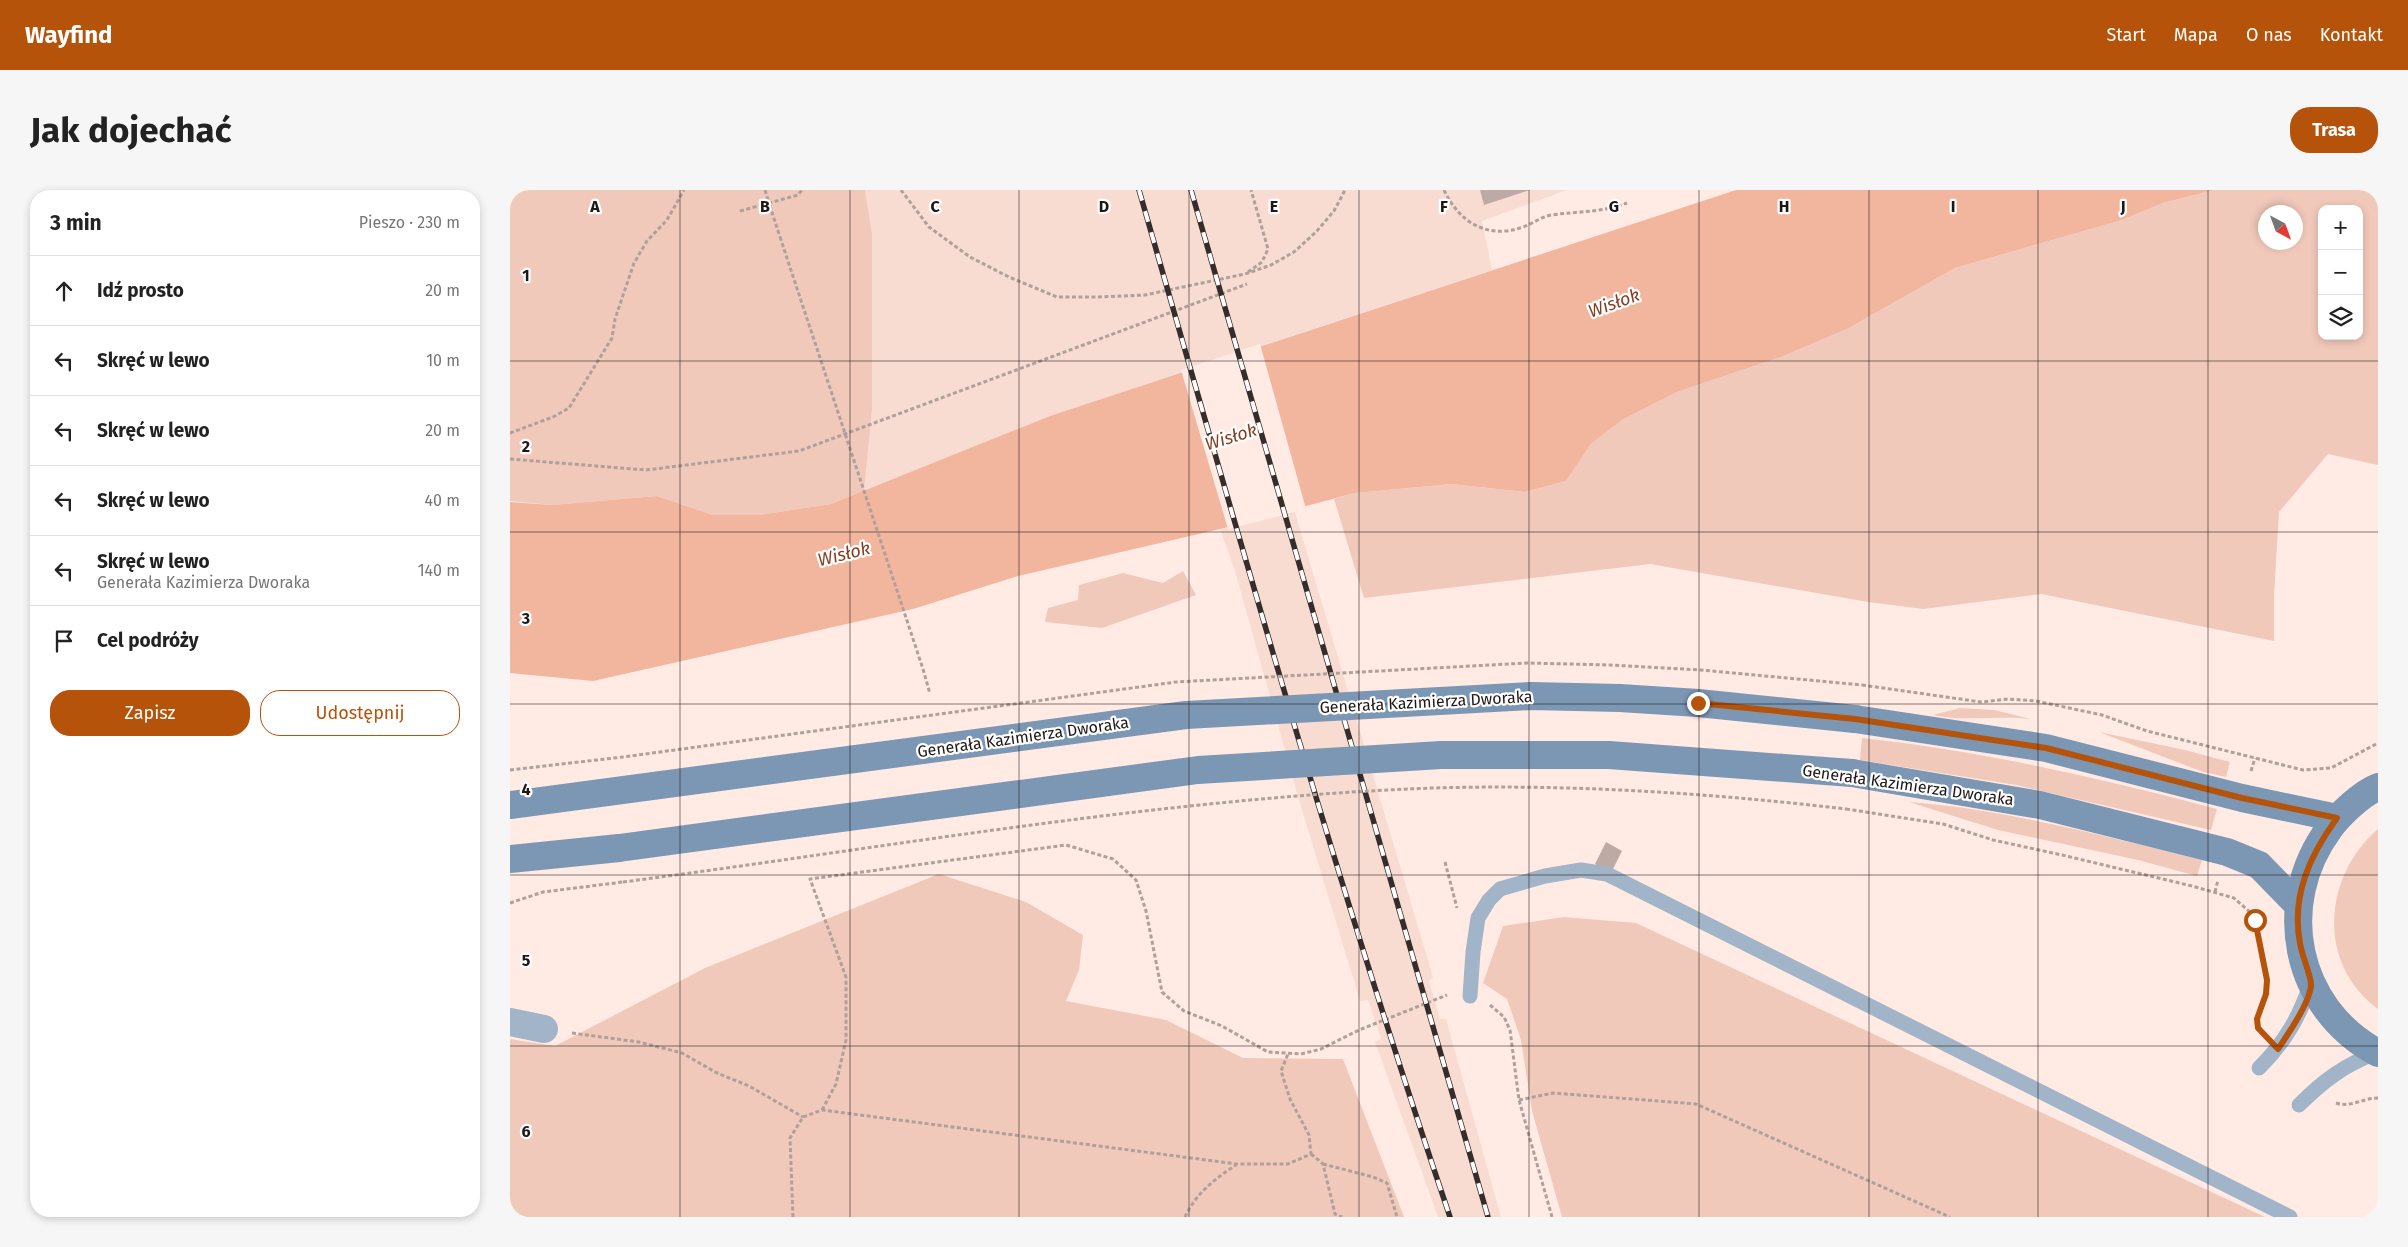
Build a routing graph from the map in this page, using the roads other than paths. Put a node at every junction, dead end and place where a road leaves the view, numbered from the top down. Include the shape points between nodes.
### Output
1 (2378, 787) edge
2 (510, 805) edge
3 (2337, 818) junction
4 (510, 859) edge
5 (2298, 905) junction
6 (2311, 983) junction
7 (1470, 996) road end
8 (510, 1022) edge
9 (544, 1029) road end
10 (2377, 1053) edge
11 (2259, 1068) dead end
12 (2298, 1104) dead end
13 (2290, 1217) edge

1 - 3 main road
2 - 3 main road, Generała Kazimierza Dworaka, bridge via 1186,715 1531,696 1698,703 1855,719 2046,748 2242,798
3 - 5 main road via 2305,873
4 - 5 main road, Generała Kazimierza Dworaka, bridge via 619,848 1198,770 1412,757 1609,755 1852,773 2040,805 2227,852 2259,865
5 - 6 main road via 2302,958
6 - 10 main road via 2338,1023
6 - 11 lane via 2300,1014 2278,1049
7 - 13 lane via 1478,918 1500,889 1580,870 1607,874
8 - 9 street
10 - 12 lane via 2358,1059 2330,1076

